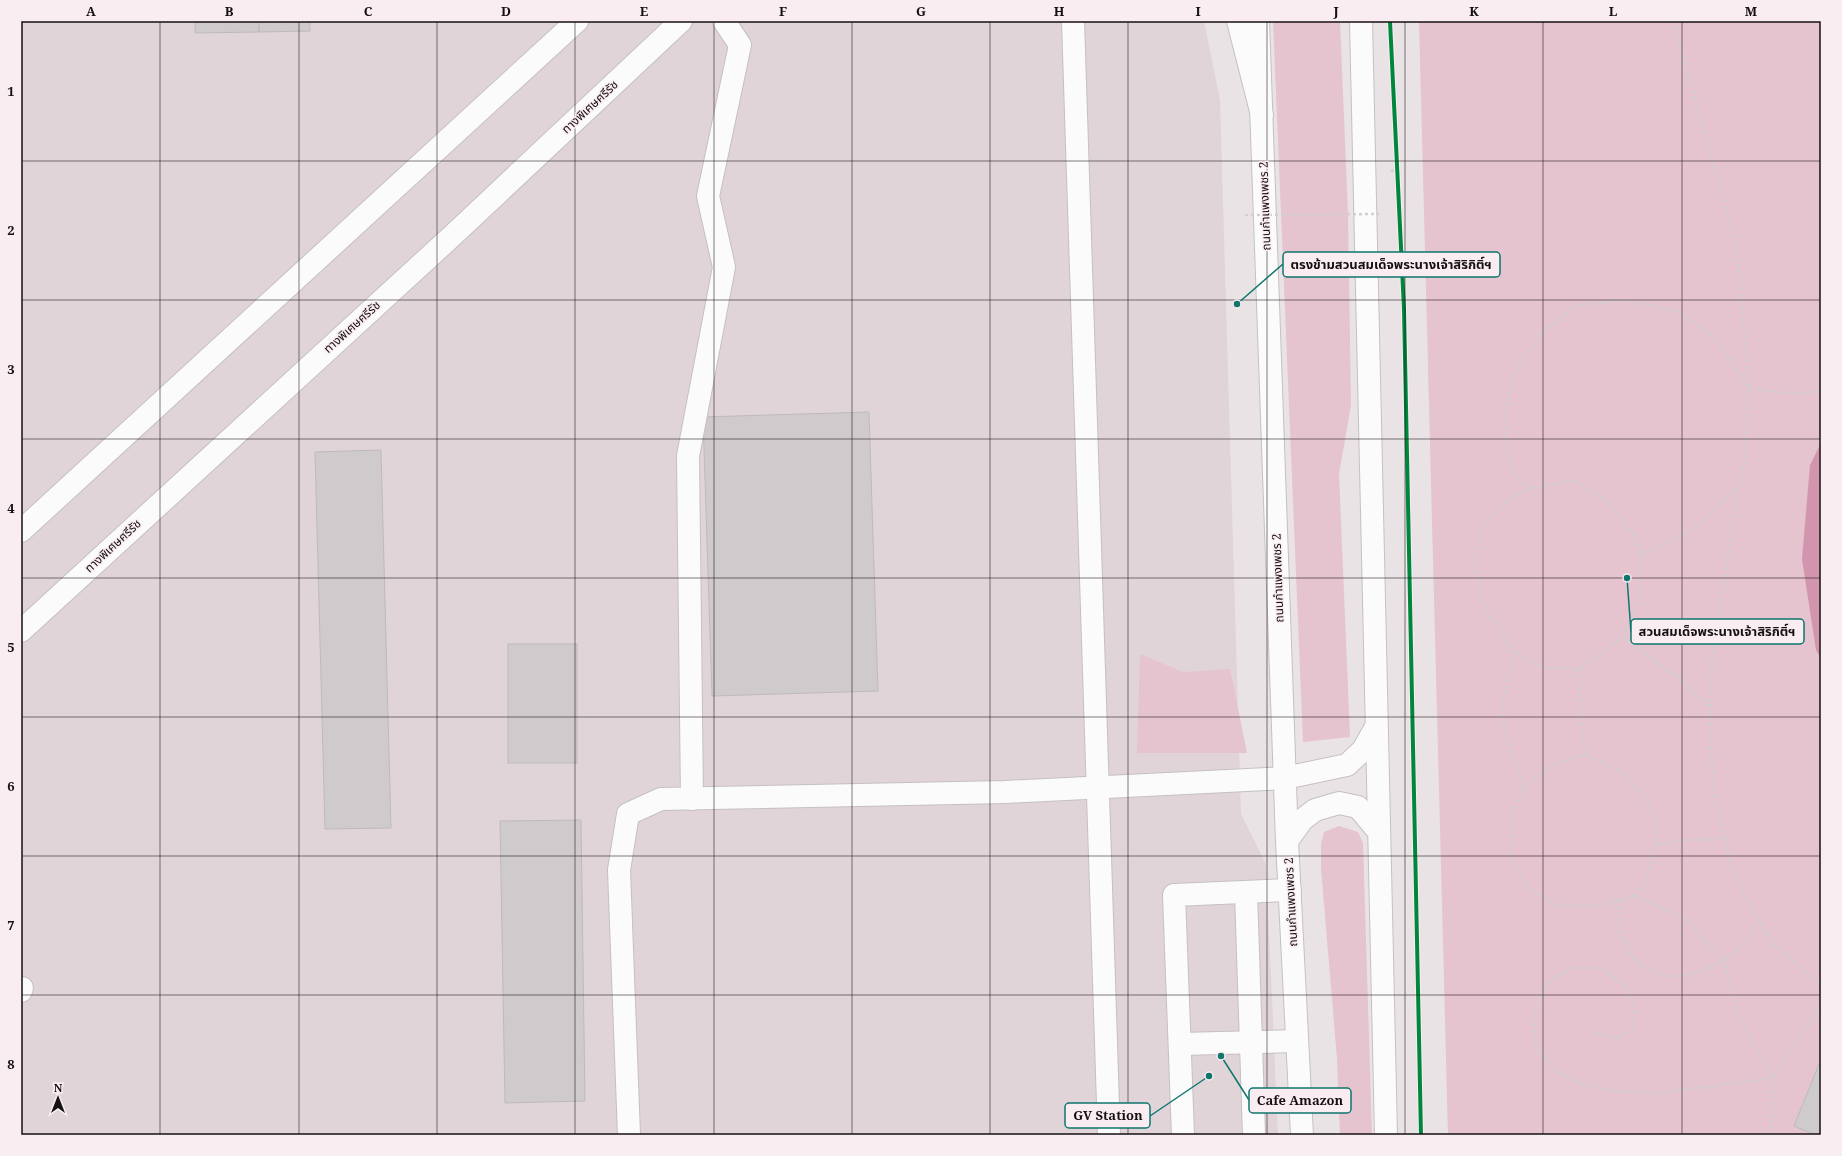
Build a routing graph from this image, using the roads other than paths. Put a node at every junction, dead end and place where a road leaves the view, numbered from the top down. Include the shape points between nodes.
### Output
1 (577, 21) edge
2 (681, 21) edge
3 (724, 21) edge
4 (1073, 21) edge
5 (1238, 21) edge
6 (1258, 21) edge
7 (1361, 21) edge
8 (1262, 115) junction
9 (21, 531) edge
10 (21, 631) edge
11 (1376, 727) junction
12 (1285, 778) junction
13 (1098, 787) junction
14 (692, 799) junction
15 (1379, 832) junction
16 (1288, 841) junction
17 (1290, 890) junction
18 (1246, 892) junction
19 (1297, 1041) junction
20 (1252, 1042) junction
21 (1180, 1044) junction
22 (629, 1135) edge
23 (1109, 1135) edge
24 (1183, 1135) edge
25 (1254, 1135) edge
26 (1302, 1135) edge
27 (1386, 1135) edge

1 - 9 main road
2 - 10 main road, ทางพิเศษศรีรัช via 463,226
3 - 14 main road via 740,45 708,196 724,267 688,456
4 - 13 main road
5 - 8 main road
6 - 8 main road, ถนนกำแพงเพชร 2
7 - 11 main road
8 - 12 main road, ถนนกำแพงเพชร 2
11 - 12 main road via 1363,750 1347,765
11 - 15 main road
12 - 13 main road
12 - 16 main road, ถนนกำแพงเพชร 2
13 - 14 main road via 1005,792
13 - 23 main road
14 - 22 main road via 661,799 628,814 618,870
15 - 16 main road via 1358,807 1339,803 1315,810 1302,820
15 - 27 main road
16 - 17 main road, ถนนกำแพงเพชร 2
17 - 18 main road
17 - 19 main road, ถนนกำแพงเพชร 2
18 - 20 main road
18 - 21 main road via 1174,895
19 - 20 main road
19 - 26 main road, ถนนกำแพงเพชร 2
20 - 21 main road
20 - 25 main road
21 - 24 main road

